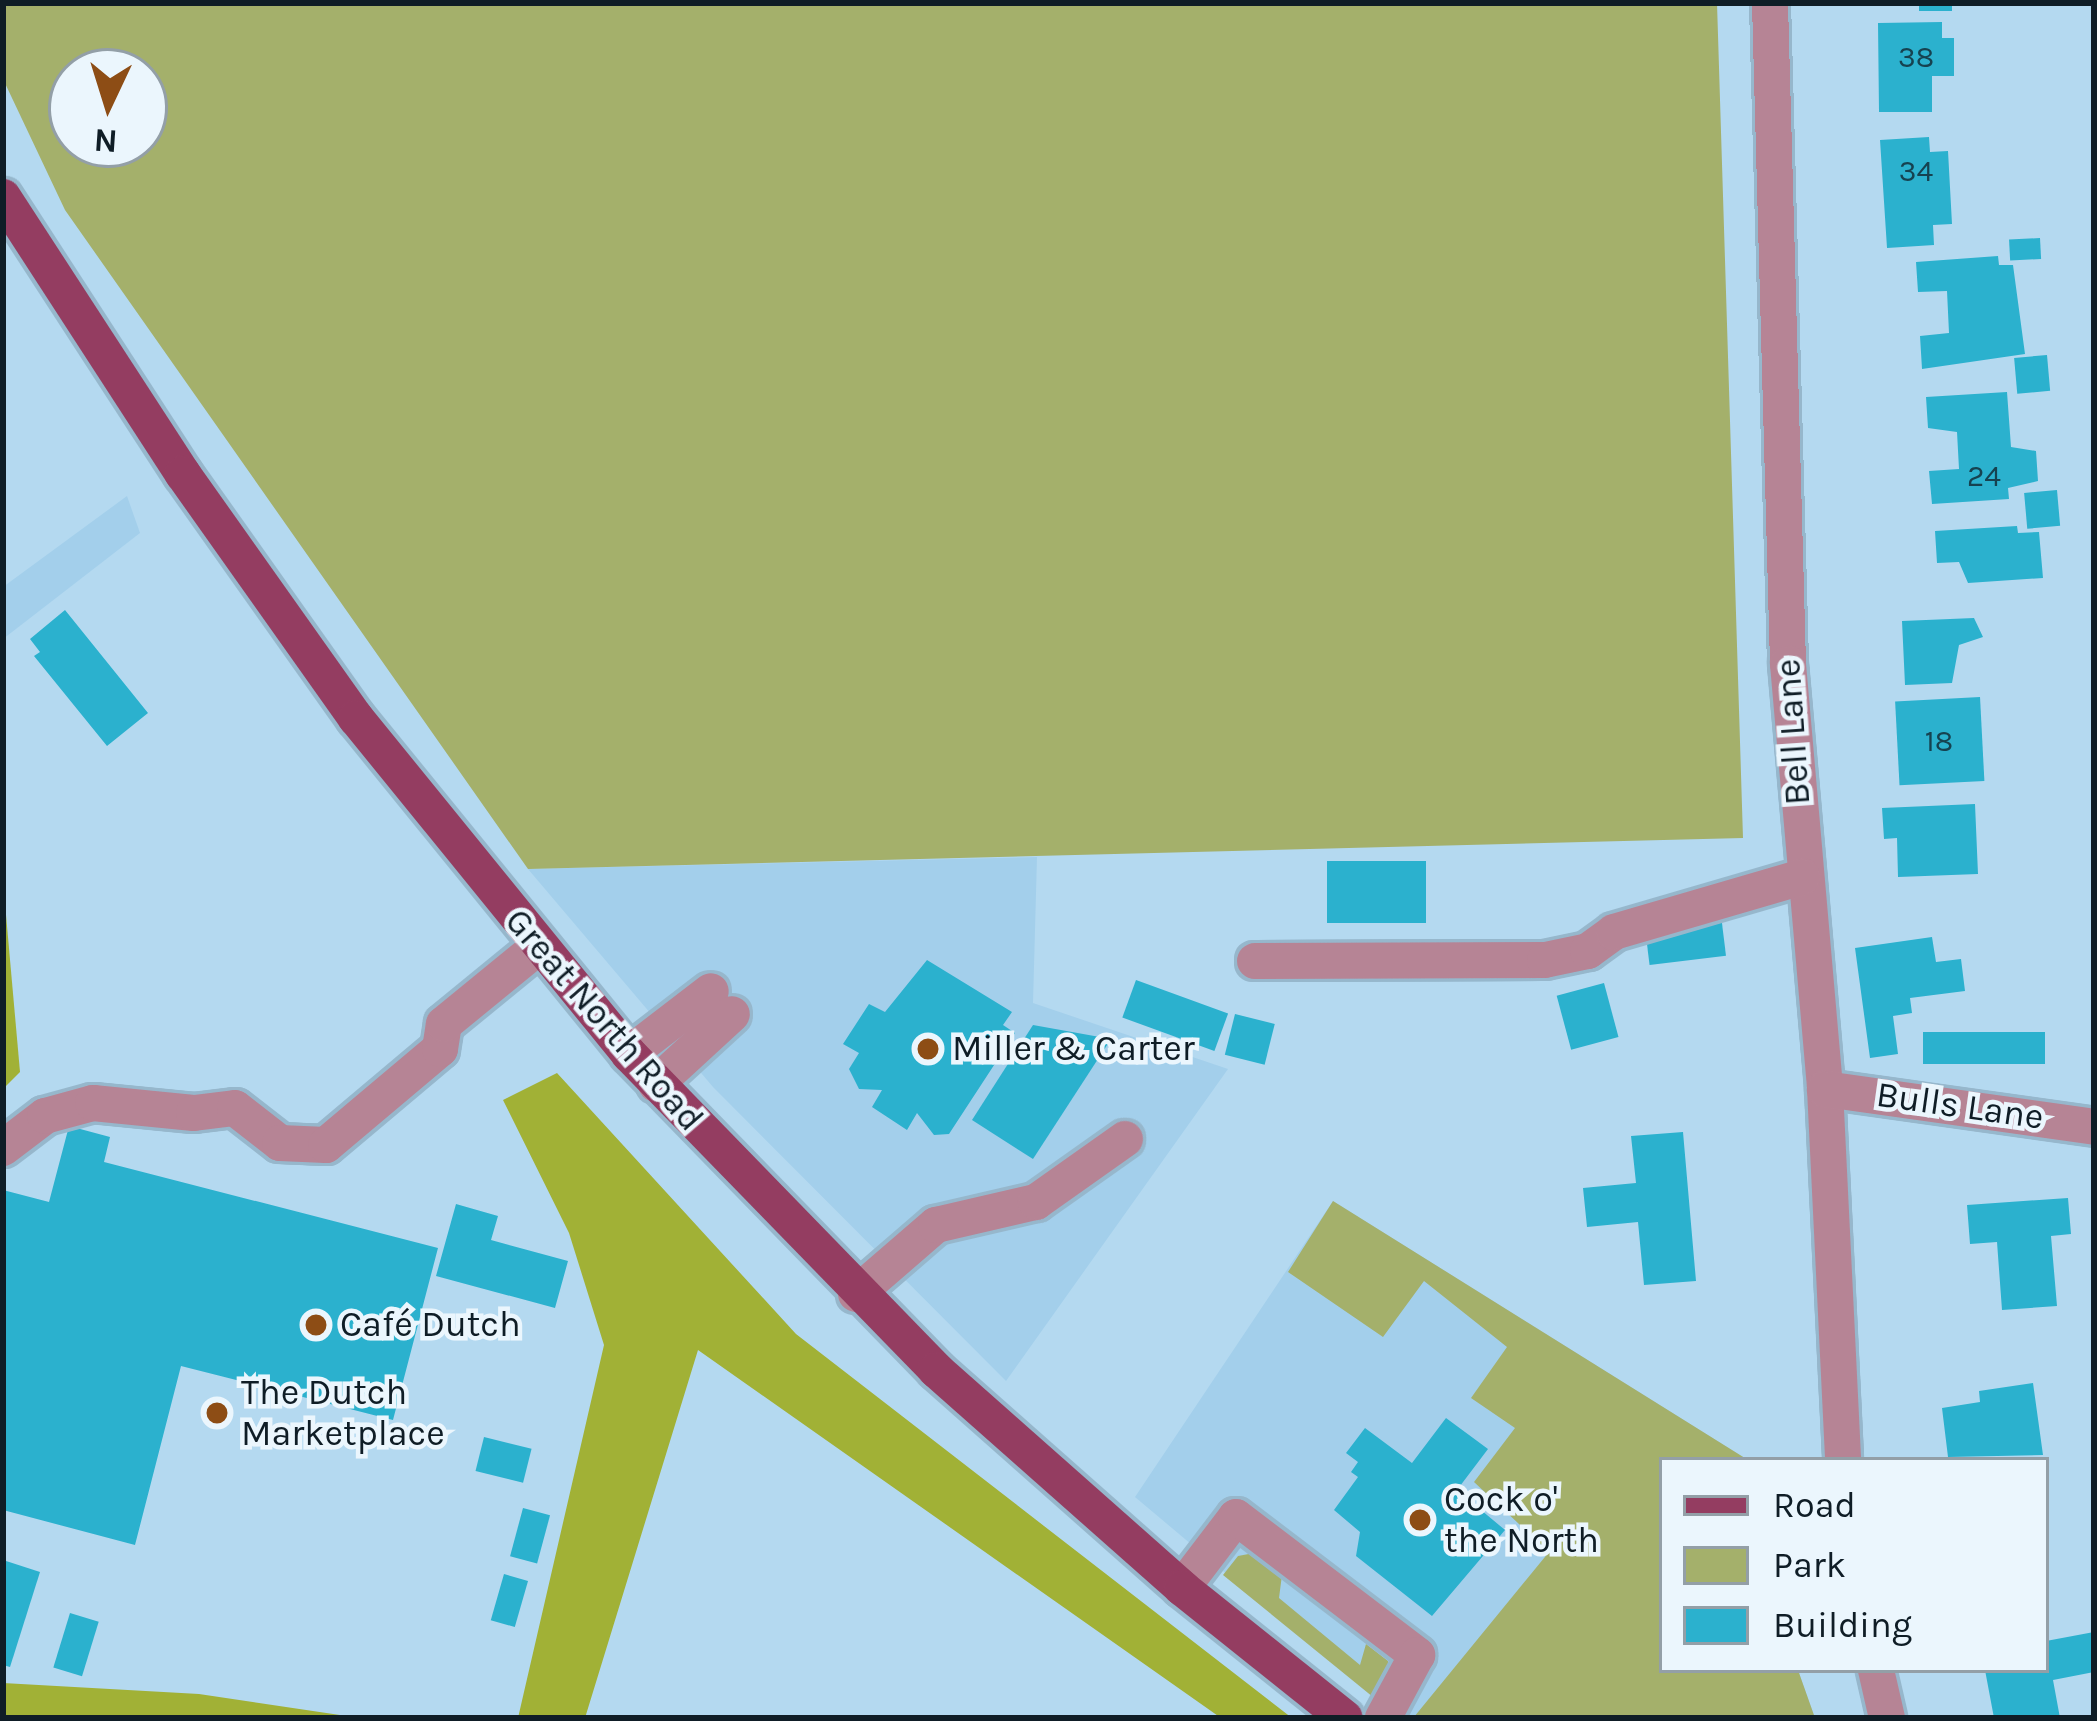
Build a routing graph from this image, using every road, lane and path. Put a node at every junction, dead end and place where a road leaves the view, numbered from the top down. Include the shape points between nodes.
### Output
1 (1770, 3) edge
2 (3, 197) edge
3 (1802, 877) junction
4 (537, 948) junction
5 (1255, 961) dead end
6 (629, 1054) junction
7 (656, 1084) junction
8 (1825, 1089) junction
9 (2094, 1127) edge
10 (1125, 1139) dead end
11 (3, 1148) edge
12 (856, 1294) junction
13 (1843, 1457) edge
14 (1182, 1588) junction
15 (1877, 1673) edge
16 (1345, 1718) edge
17 (1383, 1718) edge
18 (1886, 1718) edge

1 - 3 street, Bell Lane via 1782,527
2 - 4 main road, Great North Road via 236,549
3 - 5 street via 1614,932 1588,951 1545,961
3 - 8 street, Bell Lane
4 - 6 main road, Great North Road
4 - 11 street via 445,1024 440,1049 326,1145 280,1143 235,1108 194,1113 93,1102 45,1117
6 - 7 main road, Great North Road
6 - 7 street via 722,1002
7 - 12 main road, Great North Road
8 - 9 street, Bulls Lane
8 - 13 street, Bell Lane
10 - 12 street via 1036,1202 936,1225
12 - 14 main road, Great North Road
14 - 16 main road, Great North Road
14 - 17 street via 1237,1517 1417,1655
15 - 18 street

